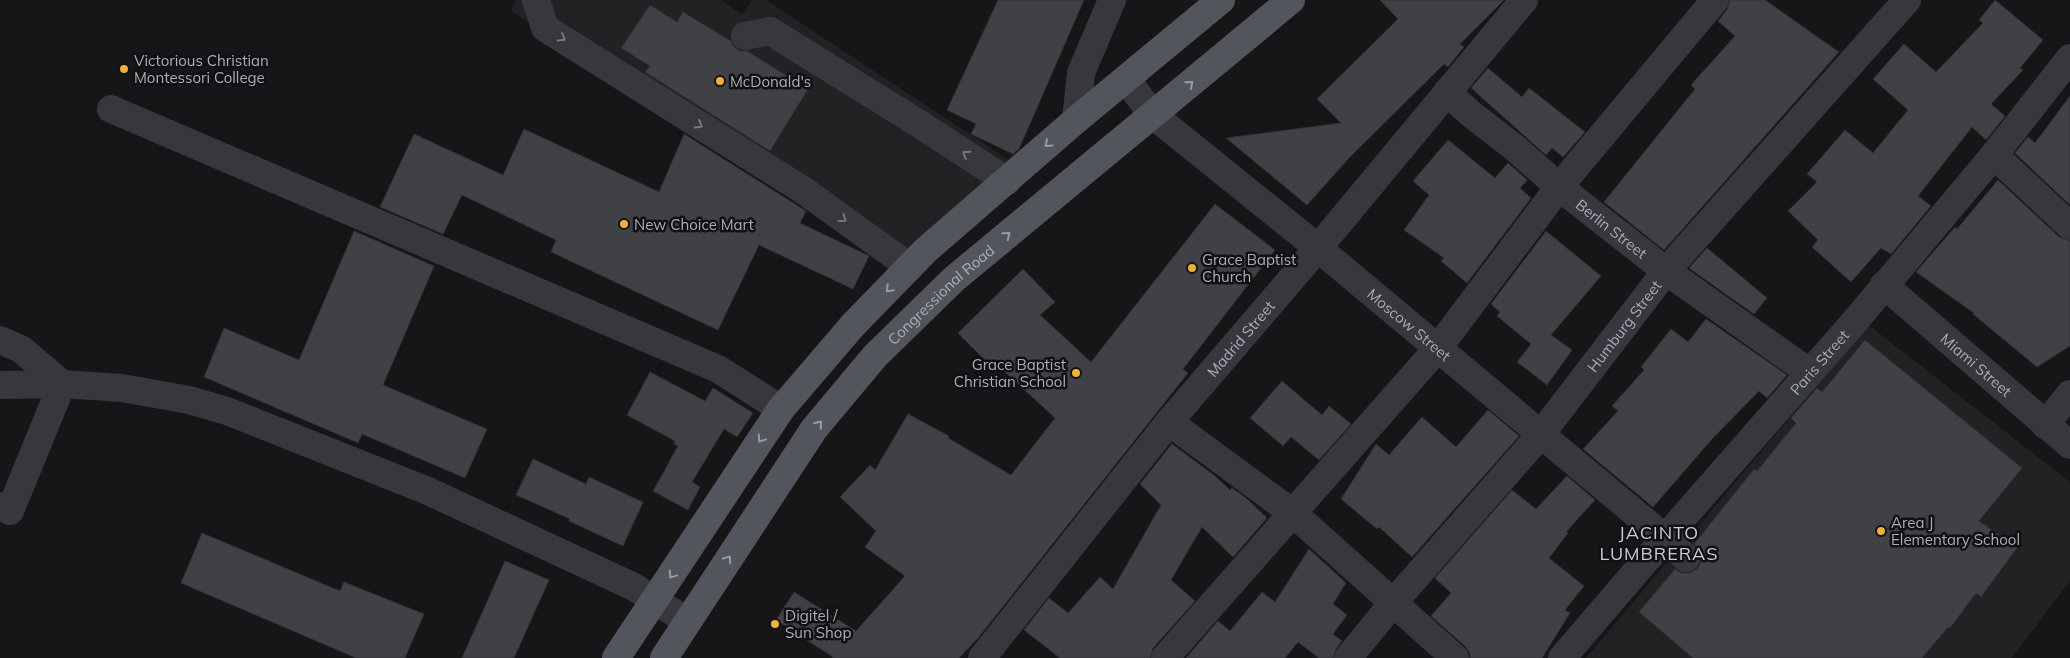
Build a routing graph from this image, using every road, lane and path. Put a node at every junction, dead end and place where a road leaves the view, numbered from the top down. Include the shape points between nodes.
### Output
1 (536, 0) edge
2 (1112, 0) edge
3 (1222, 0) edge
4 (1292, 0) edge
5 (1524, 0) edge
6 (1715, 0) edge
7 (1907, 0) edge
8 (745, 36) dead end
9 (2070, 58) edge
10 (1126, 79) junction
11 (1447, 92) junction
12 (111, 109) dead end
13 (1153, 115) junction
14 (1076, 120) junction
15 (1994, 155) junction
16 (1007, 181) junction
17 (1559, 187) junction
18 (2070, 226) edge
19 (1318, 248) junction
20 (910, 267) junction
21 (1666, 271) junction
22 (1884, 285) junction
23 (0, 340) edge
24 (1438, 348) junction
25 (1809, 372) junction
26 (62, 384) junction
27 (0, 385) edge
28 (2070, 394) edge
29 (781, 409) junction
30 (1169, 422) junction
31 (2045, 425) junction
32 (1541, 434) junction
33 (2070, 445) edge
34 (0, 506) edge
35 (1294, 514) junction
36 (1665, 538) junction
37 (1686, 558) dead end
38 (655, 600) junction
39 (1393, 603) junction
40 (687, 620) junction
41 (616, 658) edge
42 (664, 658) edge
43 (982, 658) edge
44 (1165, 658) edge
45 (1348, 658) edge
46 (1455, 658) edge
47 (1562, 658) edge

1 -> 20 street via 545,28 803,190
2 - 14 street via 1080,73
3 - 10 main road
13 -> 4 main road, Congressional Road
5 - 11 street, Madrid Street
6 - 17 street
7 - 21 street, Humburg Street
16 -> 8 street via 770,31
9 - 15 street, Paris Street
10 - 13 street, Moscow Street
10 - 14 main road
11 - 17 street, Berlin Street
11 - 19 street, Madrid Street
12 - 29 street via 718,369
13 - 19 street, Moscow Street
40 -> 13 main road, Congressional Road via 814,429 875,356 954,278
14 -> 16 main road
15 - 18 street
15 - 22 street, Paris Street
16 - 20 main road
17 - 21 street, Berlin Street
17 - 24 street
19 - 24 street, Moscow Street
19 - 30 street, Madrid Street
20 -> 29 main road
21 - 25 street, Berlin Street
21 - 32 street, Humburg Street
22 - 25 street, Paris Street
22 - 31 street, Miami Street
23 - 26 street via 21,349
24 - 32 street, Moscow Street
24 - 35 street
25 - 36 street, Paris Street
26 - 27 street
26 - 34 street via 10,511
26 - 38 street via 122,388 189,400 227,411 428,491
28 - 31 street
29 -> 38 main road
30 - 35 street
30 - 43 street, Madrid Street
31 - 33 street, Miami Street
32 - 36 street, Moscow Street
32 - 39 street, Humburg Street
35 - 39 street
35 - 44 street
36 - 37 street, Moscow Street
36 - 47 street, Paris Street
38 - 40 street
38 - 41 main road
39 - 45 street, Humburg Street
39 - 46 street
40 - 42 main road, Congressional Road

